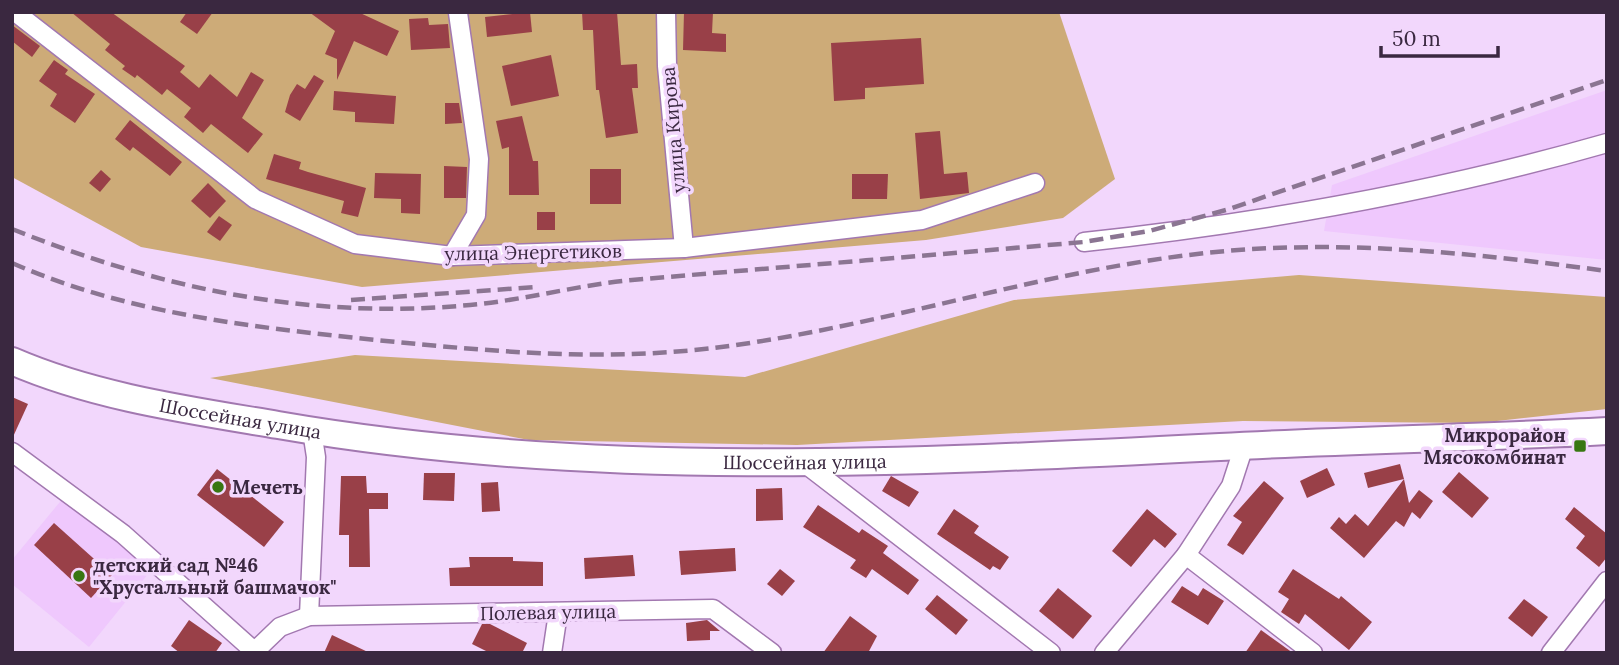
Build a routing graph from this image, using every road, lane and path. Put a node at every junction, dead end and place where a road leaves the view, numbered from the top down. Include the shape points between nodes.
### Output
1 (15, 12) edge
2 (442, 12) edge
3 (465, 12) edge
4 (666, 12) edge
5 (458, 13) edge
6 (1607, 143) edge
7 (1035, 183) dead end
8 (1084, 242) dead end
9 (684, 248) junction
10 (452, 256) junction
11 (12, 361) edge
12 (312, 431) junction
13 (1607, 431) edge
14 (1244, 446) junction
15 (12, 452) edge
16 (803, 462) junction
17 (1186, 555) junction
18 (1607, 582) edge
19 (558, 613) junction
20 (309, 616) junction
21 (1557, 651) edge
22 (253, 652) edge
23 (552, 653) edge
24 (772, 653) edge
25 (1051, 653) edge
26 (1104, 653) edge
27 (1313, 653) edge

1 - 10 street, улица Энергетиков via 255,199 355,244
2 - 5 street
3 - 5 street
4 - 9 street, улица Кирова
5 - 10 street via 479,159 476,215
6 - 8 street via 1497,173 1271,218
7 - 9 street, улица Энергетиков via 922,220
9 - 10 street, улица Энергетиков
11 - 12 main road, Шоссейная улица via 103,391
12 - 16 main road, Шоссейная улица via 522,456
12 - 20 street via 316,457
13 - 14 main road, Шоссейная улица
14 - 16 main road, Шоссейная улица
14 - 17 street via 1231,486
15 - 22 street via 123,534
16 - 25 street
17 - 26 street
17 - 27 street
18 - 21 street
19 - 20 street, Полевая улица
19 - 23 street
19 - 24 street, Полевая улица via 713,609
20 - 22 street, Полевая улица via 280,627

